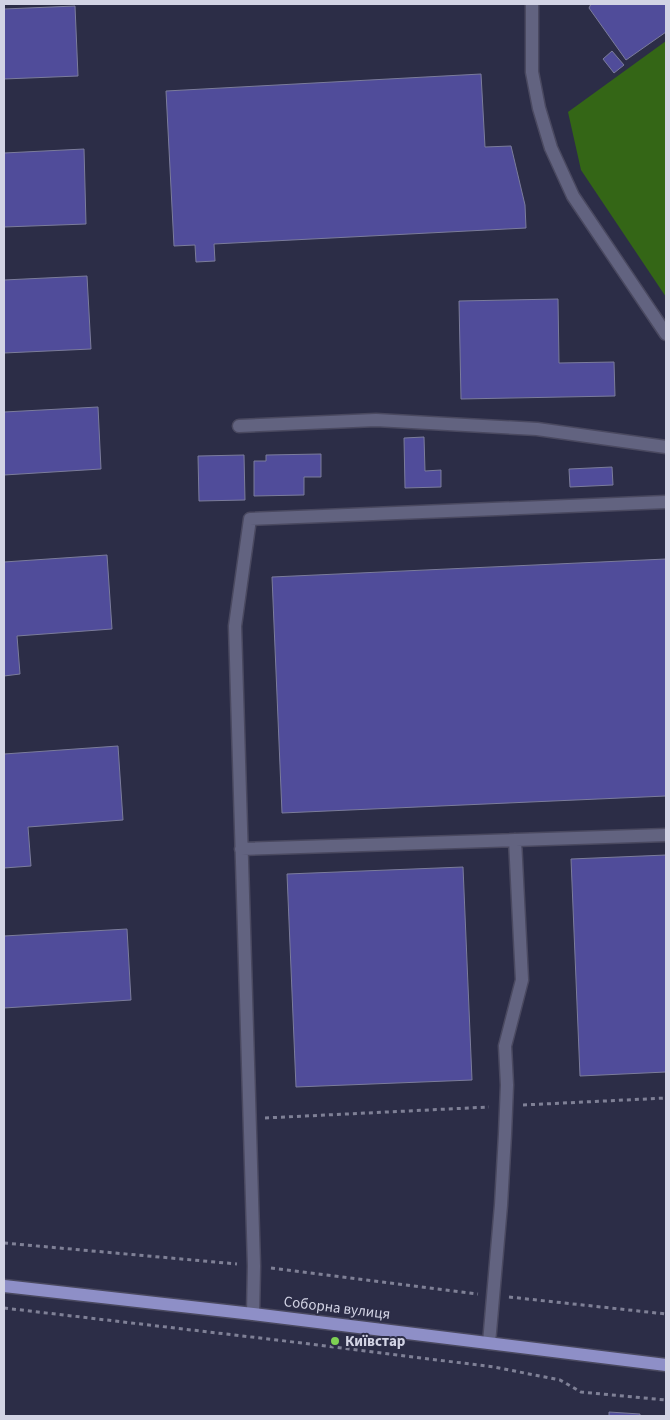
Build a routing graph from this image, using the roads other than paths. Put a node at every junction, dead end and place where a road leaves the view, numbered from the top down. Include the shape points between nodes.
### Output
1 (532, 4) edge
2 (666, 334) edge
3 (239, 426) dead end
4 (666, 447) edge
5 (666, 502) edge
6 (666, 835) edge
7 (514, 840) junction
8 (241, 849) junction
9 (4, 1286) edge
10 (254, 1314) junction
11 (489, 1343) junction
12 (666, 1365) edge

1 - 2 street via 532,72 551,148 573,196
3 - 4 street via 376,420 537,429
5 - 8 street via 250,519 236,626
6 - 7 street
7 - 8 street
7 - 11 street via 522,980 505,1046 507,1086 501,1205
8 - 10 street
9 - 10 main road, Соборна вулиця
10 - 11 main road, Соборна вулиця
11 - 12 main road, Соборна вулиця

